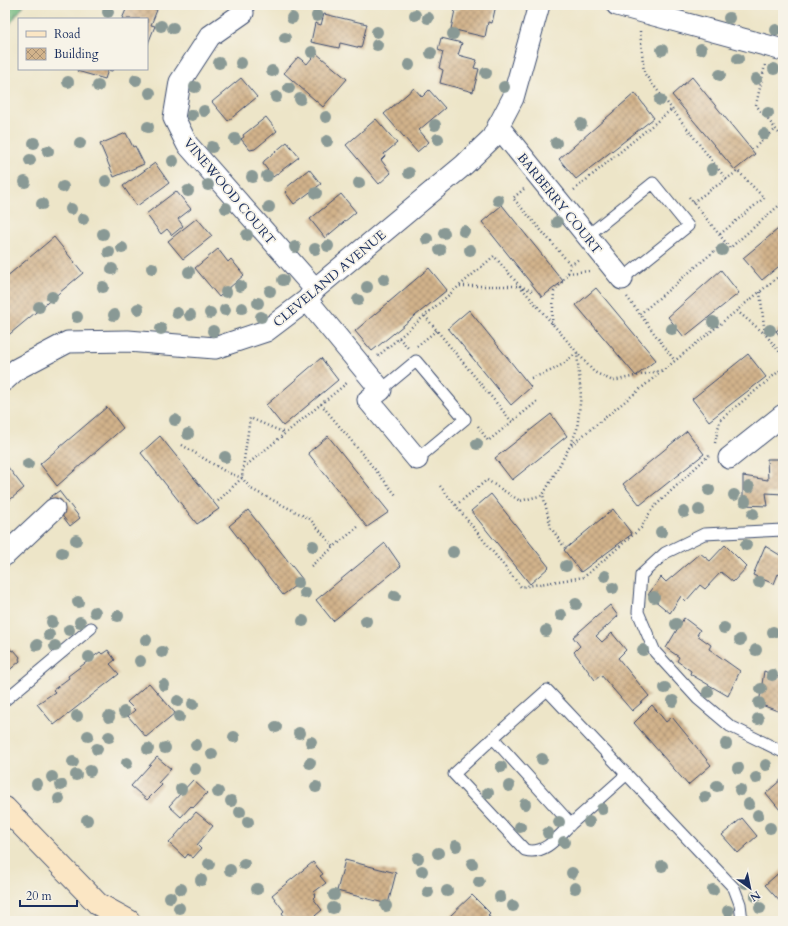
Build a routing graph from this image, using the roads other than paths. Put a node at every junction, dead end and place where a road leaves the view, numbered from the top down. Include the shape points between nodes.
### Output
1 (538, 5) edge
2 (617, 5) edge
3 (243, 13) dead end
4 (776, 48) edge
5 (498, 126) junction
6 (591, 241) junction
7 (622, 285) joint
8 (311, 294) junction
9 (5, 380) edge
10 (381, 390) junction
11 (783, 415) edge
12 (721, 455) road end
13 (417, 459) joint
14 (54, 509) dead end
15 (783, 530) edge
16 (5, 555) edge
17 (91, 628) dead end
18 (5, 700) edge
19 (493, 738) junction
20 (783, 752) edge
21 (628, 774) junction
22 (5, 808) edge
23 (571, 824) junction
24 (129, 921) edge
25 (742, 921) edge

1 - 5 street, CLEVELAND AVENUE via 513,98
2 - 4 street
3 - 8 street, VINEWOOD COURT via 210,36 184,75 180,82 174,118 187,144
5 - 6 street, BARBERRY COURT
5 - 8 street, CLEVELAND AVENUE via 492,138 464,165
6 - 7 street, BARBERRY COURT
6 - 7 lane via 653,182 688,226
8 - 9 street, CLEVELAND AVENUE via 266,331 215,348 128,341 68,342 17,369
8 - 10 street, VINEWOOD COURT
10 - 13 street via 368,400
10 - 13 lane via 416,360 465,419
11 - 12 street
14 - 16 street
15 - 20 lane via 704,534 665,553 641,575 638,612 655,652 698,699 730,726
17 - 18 lane
19 - 21 lane via 547,690
19 - 23 lane
19 - 23 lane via 454,774 525,850 540,850
21 - 23 lane
21 - 25 lane via 734,888 740,904
22 - 24 main road via 98,904

